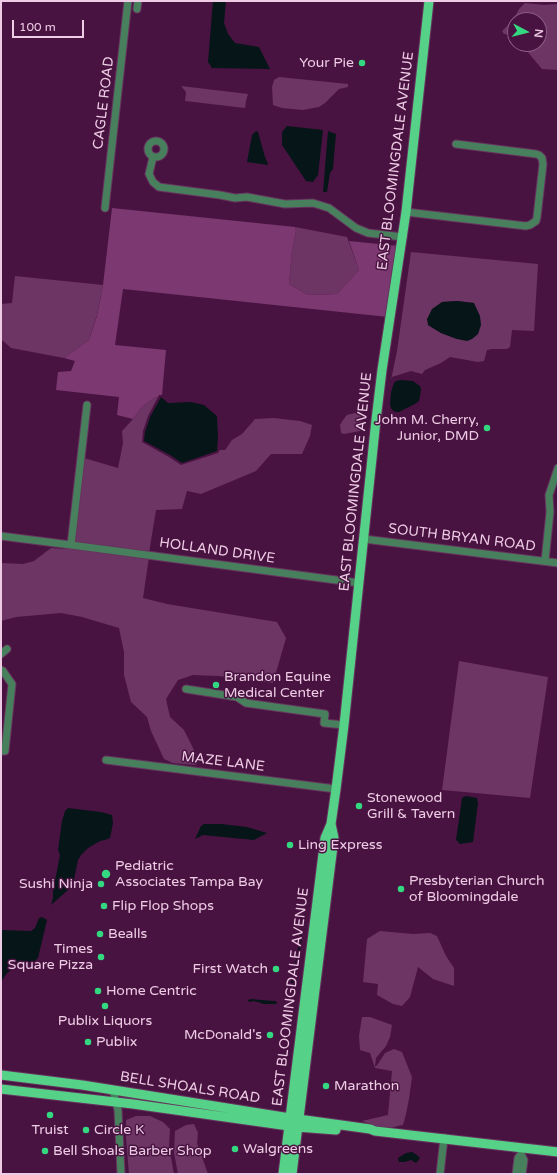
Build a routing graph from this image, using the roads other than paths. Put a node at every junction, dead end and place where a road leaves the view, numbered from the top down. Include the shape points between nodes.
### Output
1 (128, 1) edge
2 (429, 1) edge
3 (456, 144) dead end
4 (153, 156) dead end
5 (105, 208) dead end
6 (406, 212) junction
7 (403, 237) junction
8 (87, 405) dead end
9 (558, 468) edge
10 (1, 536) edge
11 (364, 539) junction
12 (71, 544) junction
13 (545, 561) junction
14 (558, 563) edge
15 (359, 583) junction
16 (7, 648) dead end
17 (1, 654) edge
18 (1, 670) edge
19 (186, 689) dead end
20 (344, 725) junction
21 (1, 750) edge
22 (106, 760) dead end
23 (336, 789) junction
24 (1, 1075) edge
25 (1, 1089) edge
26 (113, 1090) junction
27 (116, 1102) junction
28 (294, 1122) junction
29 (444, 1138) junction
30 (521, 1151) junction
31 (558, 1152) edge
32 (519, 1172) edge
33 (121, 1174) edge
34 (283, 1174) edge
35 (292, 1174) edge
36 (440, 1174) edge

1 - 5 street, CAGLE ROAD
2 - 6 main road, EAST BLOOMINGDALE AVENUE
3 - 6 street via 539,155 543,164 536,221 526,226
4 - 7 street via 149,174 152,182 159,188 235,198 247,197 285,204 314,203 328,208 356,228 368,233
6 - 7 main road, EAST BLOOMINGDALE AVENUE
7 - 11 main road, EAST BLOOMINGDALE AVENUE via 381,383
8 - 12 street
9 - 13 street via 549,495 550,512
10 - 12 street, HOLLAND DRIVE
11 - 13 street, SOUTH BRYAN ROAD
11 - 15 main road, EAST BLOOMINGDALE AVENUE
12 - 15 street, HOLLAND DRIVE
13 - 14 street, SOUTH BRYAN ROAD
15 - 20 main road, EAST BLOOMINGDALE AVENUE
16 - 17 street
18 - 21 street via 12,684 5,751
19 - 20 street via 237,697 246,703 324,714 324,723
20 - 23 main road, EAST BLOOMINGDALE AVENUE
22 - 23 street, MAZE LANE
23 - 28 main road, EAST BLOOMINGDALE AVENUE via 331,824 325,838
24 - 26 main road, BELL SHOALS ROAD
25 - 27 main road, BELL SHOALS ROAD
26 - 27 street
26 - 28 main road, BELL SHOALS ROAD
27 - 28 main road, BELL SHOALS ROAD
27 - 33 street
28 - 29 main road, BELL SHOALS ROAD via 370,1133 375,1131
28 - 34 main road, EAST BLOOMINGDALE AVENUE
28 - 35 main road, EAST BLOOMINGDALE AVENUE
29 - 30 main road, BELL SHOALS ROAD
29 - 36 street
30 - 31 main road, BELL SHOALS ROAD
30 - 32 street via 518,1158

